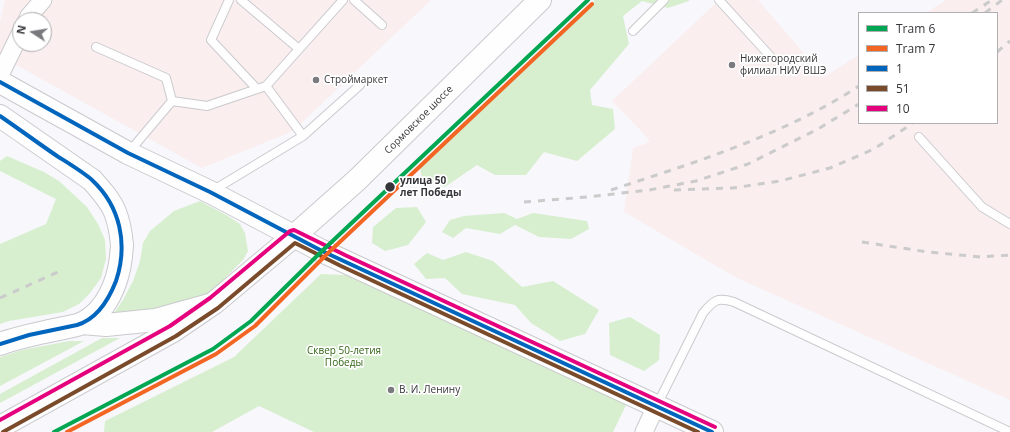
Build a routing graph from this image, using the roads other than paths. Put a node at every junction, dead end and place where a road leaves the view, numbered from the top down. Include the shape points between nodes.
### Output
1 (42, 0) edge
2 (229, 0) edge
3 (241, 0) edge
4 (343, 0) edge
5 (354, 0) edge
6 (540, 0) edge
7 (664, 0) edge
8 (719, 0) edge
9 (32, 12) edge
10 (382, 25) dead end
11 (633, 31) dead end
12 (96, 47) dead end
13 (299, 49) junction
14 (12, 50) edge
15 (770, 56) dead end
16 (0, 75) edge
17 (0, 82) edge
18 (360, 85) dead end
19 (266, 86) junction
20 (257, 89) junction
21 (172, 101) junction
22 (0, 116) edge
23 (303, 136) junction
24 (919, 137) dead end
25 (128, 152) junction
26 (210, 192) junction
27 (1010, 224) edge
28 (294, 236) junction
29 (214, 303) junction
30 (82, 323) junction
31 (0, 344) edge
32 (656, 406) junction
33 (0, 427) edge
34 (644, 432) edge
35 (712, 432) edge
36 (1010, 432) edge

1 - 9 street
2 - 20 lane via 211,40
3 - 13 lane
4 - 13 lane
5 - 10 lane
6 - 28 main road, Сормовское шоссе via 357,180
7 - 11 lane
8 - 15 lane
12 - 21 lane via 166,78
13 - 19 lane
14 - 16 street
17 - 25 main road
18 - 23 lane
19 - 20 lane
19 - 23 lane
20 - 21 lane via 207,106
21 - 25 lane
22 - 30 main road via 92,180 104,193 114,211 120,228 122,246 120,266 112,292 103,307
23 - 26 lane
24 - 27 lane via 982,207
25 - 26 main road
26 - 28 main road
28 - 29 main road, Сормовское шоссе
28 - 32 main road
29 - 30 main road via 155,320 106,325
29 - 33 main road, Сормовское шоссе via 173,331
30 - 31 main road
32 - 34 street
32 - 35 main road
32 - 36 lane via 703,313 710,304 725,299

